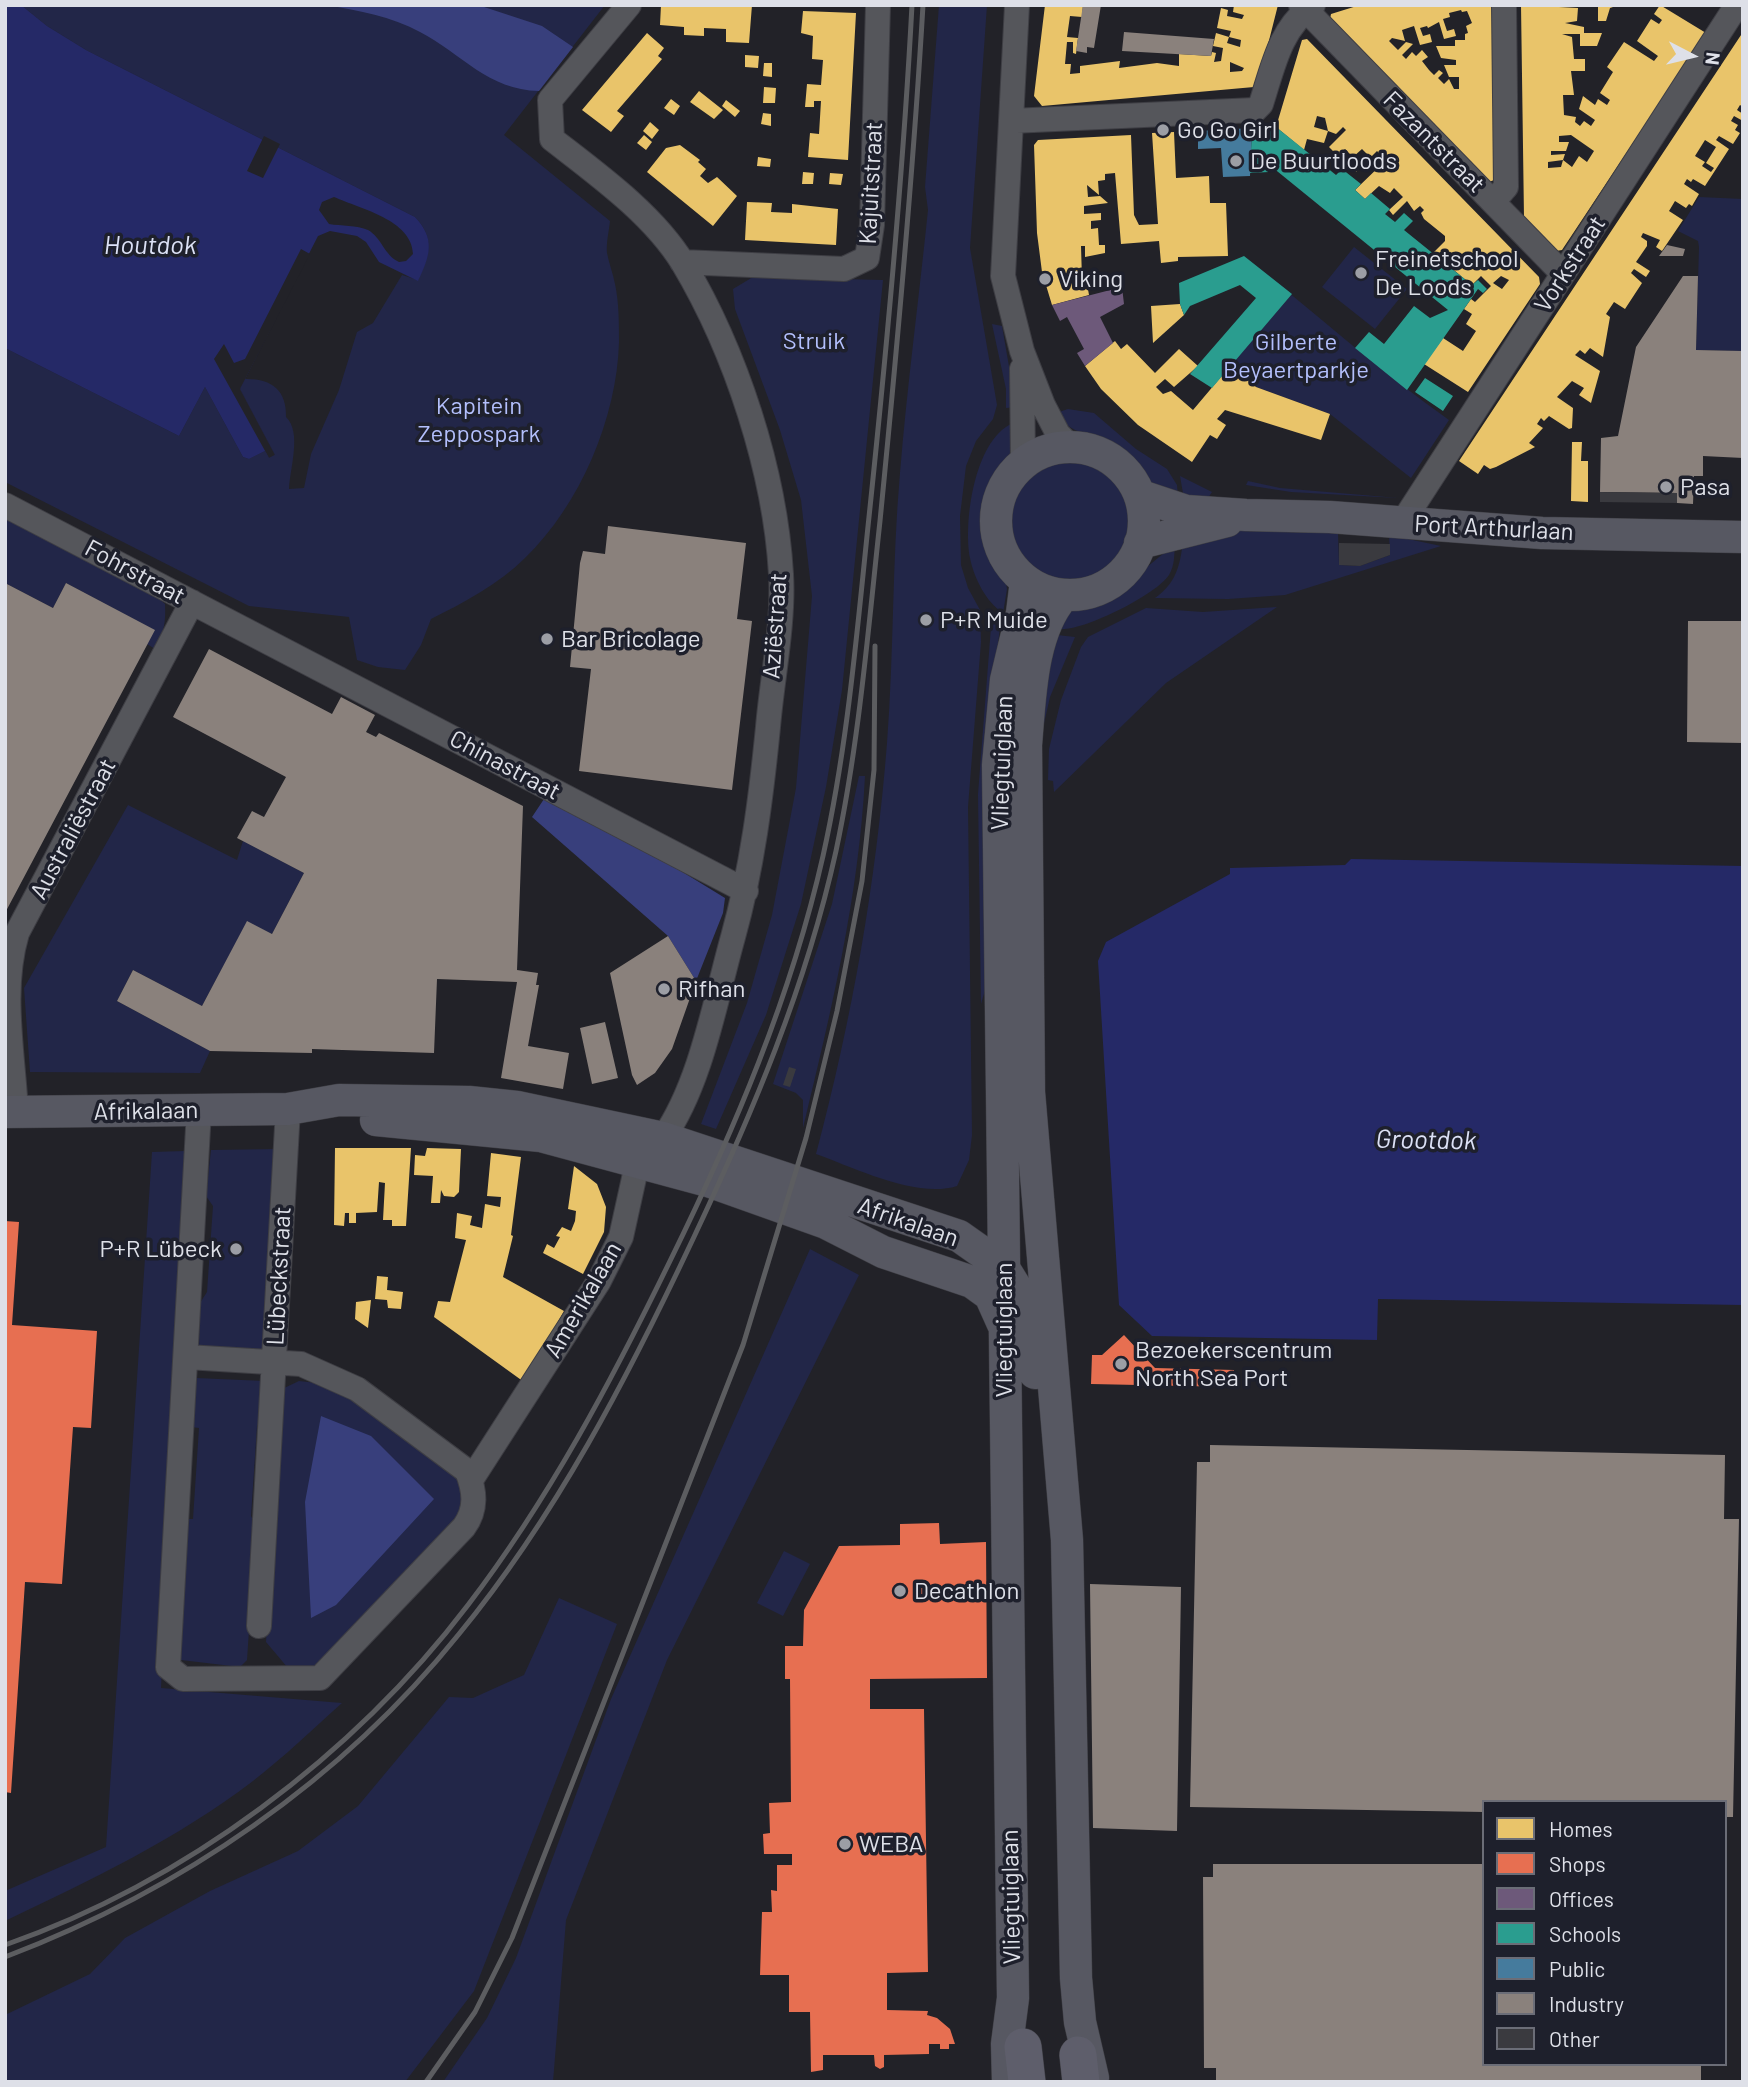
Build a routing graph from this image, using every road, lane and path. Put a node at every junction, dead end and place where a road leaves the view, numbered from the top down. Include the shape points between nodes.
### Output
1 (629, 5) edge
2 (878, 5) edge
3 (1017, 5) edge
4 (1504, 5) edge
5 (1737, 5) edge
6 (1306, 7) edge
7 (1011, 121) junction
8 (1493, 202) junction
9 (682, 262) junction
10 (1563, 274) junction
11 (1022, 351) junction
12 (1071, 447) junction
13 (1023, 463) junction
14 (1141, 496) junction
15 (5, 505) edge
16 (1245, 515) junction
17 (1402, 523) junction
18 (1743, 537) edge
19 (1140, 543) junction
20 (1026, 581) junction
21 (1063, 596) junction
22 (192, 602) junction
23 (265, 638) joint
24 (746, 891) junction
25 (288, 1109) junction
26 (199, 1110) junction
27 (11, 1112) edge
28 (663, 1138) junction
29 (638, 1160) junction
30 (1003, 1191) junction
31 (1040, 1233) junction
32 (959, 1236) junction
33 (1003, 1267) junction
34 (949, 1275) junction
35 (1003, 1326) junction
36 (187, 1357) junction
37 (274, 1361) junction
38 (471, 1480) junction
39 (1069, 1600) junction
40 (259, 1626) dead end
41 (1019, 2057) edge
42 (1083, 2060) edge
43 (1008, 2082) edge

1 - 9 street, Aziëstraat via 550,100 552,139 646,219
2 - 9 street, Kajuitstraat via 872,225 867,258 844,269
3 - 7 street
4 - 8 street via 1506,187
5 - 10 street, Vorkstraat
6 - 7 street via 1282,40 1255,110
6 - 8 street, Fazantstraat
7 - 11 street via 1003,276
8 - 10 street, Fazantstraat
9 - 24 street, Aziëstraat via 727,354 750,417 770,484 781,576 762,779
10 - 17 street, Vorkstraat
11 - 12 street via 1046,412
11 - 13 street
12 - 13 main road via 1049,450
12 - 14 main road via 1093,450 1113,461
13 - 20 main road via 1002,489 996,529 1001,549
14 - 16 main road, Port Arthurlaan via 1186,511
14 - 19 main road
15 - 22 street, Fohrstraat
16 - 17 main road, Port Arthurlaan
16 - 19 main road, Port Arthurlaan
17 - 18 main road, Port Arthurlaan via 1542,533
19 - 21 main road via 1118,577 1100,588
20 - 21 main road
20 - 30 main road, Vliegtuiglaan via 1006,680 998,765
21 - 31 main road, Vliegtuiglaan via 1043,635 1026,746 1029,1092
22 - 23 street, Fohrstraat
22 - 27 street, Australiëstraat via 13,945 7,981
23 - 24 street, Chinastraat
24 - 28 street, Aziëstraat via 703,1046 673,1124
25 - 26 main road, Afrikalaan
25 - 28 main road, Afrikalaan via 339,1100 469,1102 517,1107
25 - 29 main road, Afrikalaan via 337,1120 419,1122 541,1136
25 - 37 street, Lübeckstraat
26 - 27 main road, Afrikalaan
26 - 36 street
28 - 32 main road, Afrikalaan
29 - 34 main road, Afrikalaan via 826,1223 883,1252
29 - 38 street, Amerikalaan via 621,1237 599,1281
30 - 32 main road
30 - 33 main road, Vliegtuiglaan
31 - 33 main road via 1018,1259
31 - 39 main road, Vliegtuiglaan via 1061,1446
32 - 33 main road, Afrikalaan
33 - 34 main road, Afrikalaan
33 - 35 main road, Vliegtuiglaan
33 - 39 main road via 1023,1309 1029,1337 1048,1482 1053,1571
34 - 35 main road via 972,1282 990,1295
35 - 41 main road, Vliegtuiglaan via 1013,1998
36 - 37 street, Lübeckstraat
36 - 38 street via 168,1667 183,1679 320,1678 464,1527 473,1514
37 - 38 street via 301,1364 357,1389 467,1471
37 - 40 street
39 - 42 main road, Vliegtuiglaan via 1075,1916
41 - 43 main road

